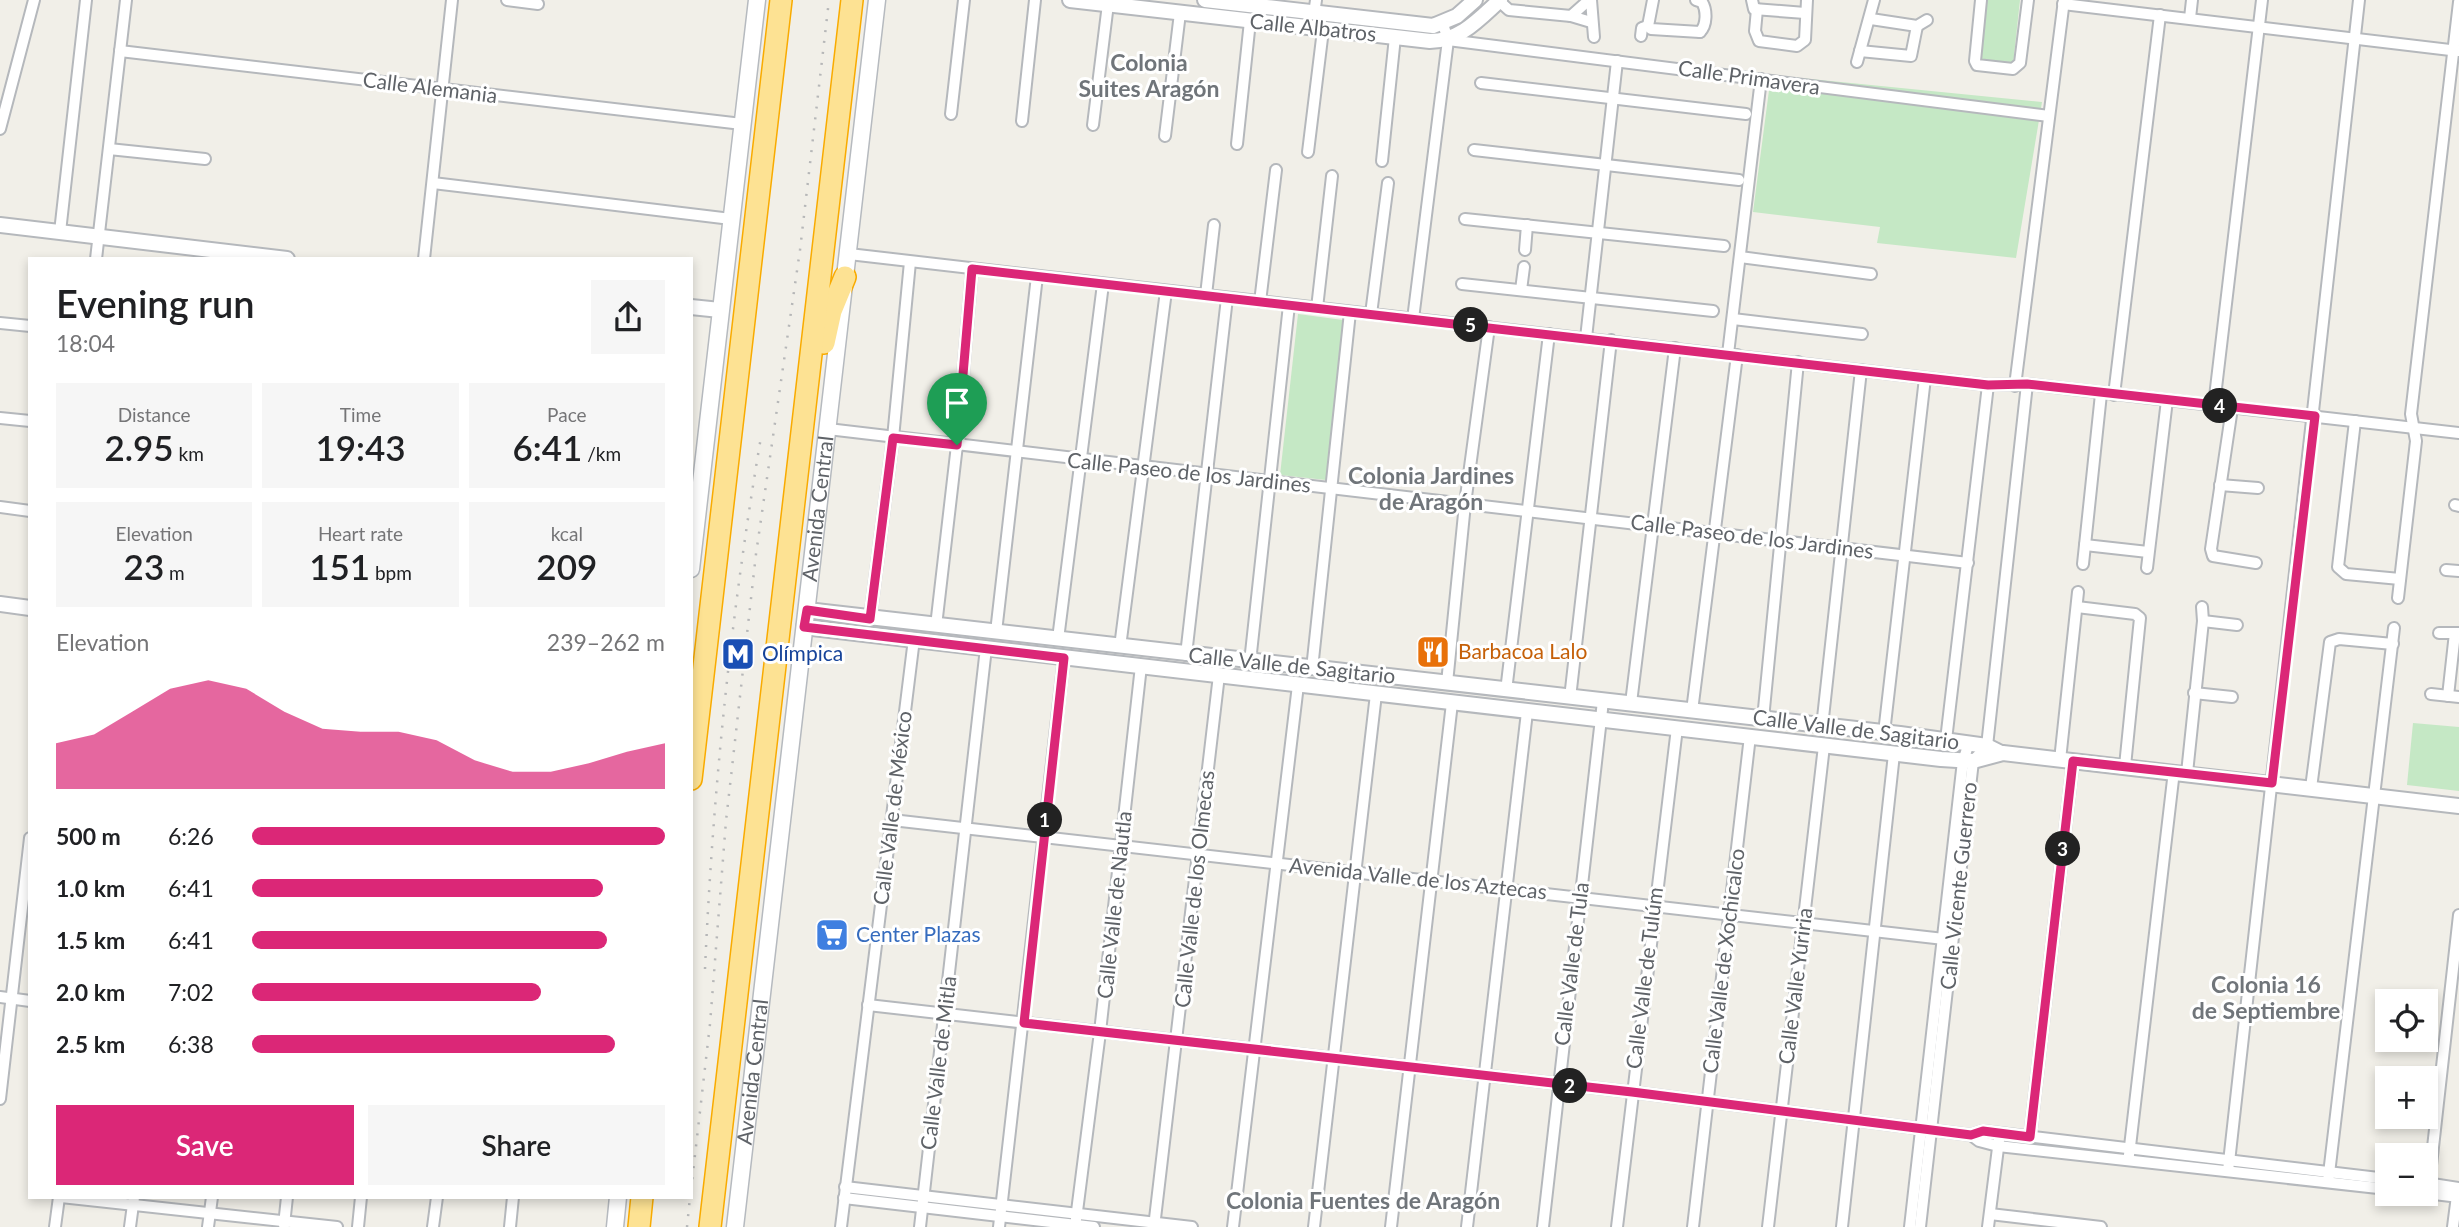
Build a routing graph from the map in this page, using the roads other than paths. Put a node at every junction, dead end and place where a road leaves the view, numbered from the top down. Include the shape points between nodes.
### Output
1 (34, 0) edge
2 (86, 0) edge
3 (125, 0) edge
4 (452, 0) edge
5 (507, 0) edge
6 (757, 0) edge
7 (781, 0) edge
8 (852, 0) edge
9 (878, 0) edge
10 (964, 0) edge
11 (1035, 0) edge
12 (1070, 0) edge
13 (1205, 0) edge
14 (1475, 0) edge
15 (1590, 0) edge
16 (1653, 0) edge
17 (1696, 0) edge
18 (1807, 0) edge
19 (1874, 0) edge
20 (1981, 0) edge
21 (2028, 0) edge
22 (2192, 0) edge
23 (2262, 0) edge
24 (2359, 0) edge
25 (1499, 1) edge
26 (2064, 2) edge
27 (2459, 2) edge
28 (538, 4) dead end
29 (1108, 4) junction
30 (1754, 5) edge
31 (2125, 5) edge
32 (1315, 7) edge
33 (1251, 9) edge
34 (1180, 13) junction
35 (1805, 13) junction
36 (2160, 15) junction
37 (1571, 16) junction
38 (2190, 18) junction
39 (1871, 19) junction
40 (1591, 22) junction
41 (1443, 24) junction
42 (1648, 26) junction
43 (2259, 27) junction
44 (1323, 30) junction
45 (1700, 32) junction
46 (1641, 36) dead end
47 (1395, 37) junction
48 (1594, 37) dead end
49 (2354, 39) junction
50 (1448, 40) junction
51 (1702, 44) dead end
52 (120, 51) junction
53 (2456, 51) edge
54 (1617, 61) junction
55 (1761, 79) junction
56 (1481, 83) dead end
57 (442, 90) junction
58 (1614, 100) junction
59 (951, 114) dead end
60 (1746, 114) dead end
61 (2049, 116) junction
62 (1022, 121) dead end
63 (742, 124) junction
64 (1093, 125) dead end
65 (0, 129) edge
66 (1165, 136) dead end
67 (1237, 144) dead end
68 (109, 149) junction
69 (1474, 150) dead end
70 (1308, 152) dead end
71 (205, 159) dead end
72 (1382, 161) dead end
73 (1606, 166) junction
74 (1276, 170) dead end
75 (1332, 176) dead end
76 (1739, 180) dead end
77 (433, 183) junction
78 (1388, 183) dead end
79 (730, 219) junction
80 (1465, 219) dead end
81 (0, 225) edge
82 (1214, 225) dead end
83 (1527, 225) junction
84 (60, 232) junction
85 (1597, 233) junction
86 (99, 236) junction
87 (1724, 246) dead end
88 (1525, 250) dead end
89 (197, 254) edge
90 (849, 254) junction
91 (96, 257) edge
92 (251, 257) edge
93 (424, 257) edge
94 (1740, 257) junction
95 (910, 262) junction
96 (1524, 267) dead end
97 (972, 269) junction
98 (1871, 274) dead end
99 (1037, 276) junction
100 (845, 277) junction
101 (1103, 284) junction
102 (1462, 284) dead end
103 (1521, 290) junction
104 (1166, 291) junction
105 (1206, 295) junction
106 (1227, 298) junction
107 (1589, 299) junction
108 (1260, 302) junction
109 (1289, 305) junction
110 (693, 307) edge
111 (1317, 308) junction
112 (720, 310) junction
113 (1350, 312) junction
114 (1713, 312) dead end
115 (1371, 314) junction
116 (1413, 319) junction
117 (1733, 319) junction
118 (0, 323) edge
119 (28, 326) edge
120 (1489, 327) junction
121 (1549, 334) junction
122 (1862, 334) dead end
123 (1586, 338) junction
124 (1611, 340) junction
125 (1675, 348) junction
126 (1733, 355) junction
127 (1798, 362) junction
128 (1861, 370) junction
129 (1925, 377) junction
130 (2027, 384) junction
131 (1988, 385) junction
132 (2015, 386) junction
133 (2101, 394) junction
134 (2114, 395) junction
135 (2167, 400) junction
136 (805, 405) junction
137 (2214, 405) junction
138 (2232, 408) junction
139 (2315, 416) junction
140 (0, 418) edge
141 (28, 421) edge
142 (2355, 421) junction
143 (2411, 427) junction
144 (828, 429) junction
145 (2459, 433) edge
146 (893, 438) junction
147 (957, 445) junction
148 (1018, 454) junction
149 (1081, 461) junction
150 (1143, 468) junction
151 (1205, 475) junction
152 (1268, 481) junction
153 (2220, 485) junction
154 (1330, 488) junction
155 (2258, 488) dead end
156 (1465, 504) junction
157 (0, 508) edge
158 (28, 511) edge
159 (1528, 512) junction
160 (1590, 519) junction
161 (1653, 526) junction
162 (1716, 533) junction
163 (1779, 541) junction
164 (2085, 545) junction
165 (1842, 548) junction
166 (693, 551) edge
167 (2148, 552) junction
168 (1905, 555) junction
169 (1968, 563) junction
170 (2256, 563) dead end
171 (2083, 564) dead end
172 (2147, 568) dead end
173 (2446, 570) dead end
174 (2459, 571) edge
175 (2400, 579) junction
176 (2078, 592) dead end
177 (2398, 598) dead end
178 (0, 604) edge
179 (2077, 607) junction
180 (2202, 607) dead end
181 (28, 608) edge
182 (807, 610) junction
183 (870, 619) junction
184 (2203, 621) junction
185 (2237, 625) dead end
186 (936, 626) junction
187 (804, 627) junction
188 (2394, 628) dead end
189 (996, 632) junction
190 (2439, 633) dead end
191 (2457, 633) edge
192 (914, 639) junction
193 (1058, 639) junction
194 (2393, 644) junction
195 (1120, 647) junction
196 (986, 648) junction
197 (1186, 655) junction
198 (1064, 658) junction
199 (1250, 662) junction
200 (1141, 666) junction
201 (1312, 668) junction
202 (1219, 675) junction
203 (1447, 683) junction
204 (1298, 685) junction
205 (1506, 691) junction
206 (2194, 693) junction
207 (1376, 694) junction
208 (2431, 694) dead end
209 (2232, 697) dead end
210 (2454, 697) edge
211 (1570, 698) junction
212 (1603, 701) junction
213 (1452, 703) junction
214 (1631, 703) junction
215 (1692, 711) junction
216 (1527, 712) junction
217 (1763, 719) junction
218 (1600, 720) junction
219 (1822, 727) junction
220 (1677, 729) junction
221 (1884, 733) junction
222 (1751, 736) junction
223 (1946, 740) junction
224 (1969, 743) junction
225 (1824, 746) junction
226 (1987, 746) junction
227 (2003, 753) junction
228 (1894, 754) junction
229 (2066, 760) junction
230 (1968, 761) junction
231 (693, 762) edge
232 (2125, 766) junction
233 (2180, 772) junction
234 (2272, 783) junction
235 (2311, 788) junction
236 (2374, 796) junction
237 (2459, 806) edge
238 (891, 820) junction
239 (965, 827) junction
240 (1043, 836) junction
241 (1121, 844) junction
242 (28, 851) edge
243 (1200, 854) junction
244 (1278, 863) junction
245 (1356, 872) junction
246 (1430, 881) junction
247 (1506, 889) junction
248 (1580, 897) junction
249 (1653, 906) junction
250 (1730, 915) junction
251 (2459, 915) edge
252 (1804, 924) junction
253 (1876, 931) junction
254 (1944, 940) junction
255 (5, 998) edge
256 (28, 1001) edge
257 (868, 1005) junction
258 (945, 1014) junction
259 (1024, 1023) junction
260 (1100, 1032) junction
261 (1178, 1041) junction
262 (1255, 1050) junction
263 (1334, 1059) junction
264 (1408, 1068) junction
265 (1484, 1077) junction
266 (1558, 1085) junction
267 (1632, 1092) junction
268 (0, 1099) edge
269 (1708, 1101) junction
270 (1781, 1110) junction
271 (1853, 1119) junction
272 (1926, 1128) junction
273 (2000, 1133) junction
274 (1971, 1135) junction
275 (2030, 1137) junction
276 (2431, 1143) edge
277 (1998, 1146) junction
278 (2129, 1154) junction
279 (2229, 1166) junction
280 (2328, 1177) junction
281 (2375, 1179) edge
282 (2375, 1187) edge
283 (2438, 1188) edge
284 (845, 1192) junction
285 (2458, 1192) edge
286 (60, 1199) edge
287 (96, 1199) edge
288 (212, 1199) edge
289 (287, 1199) edge
290 (361, 1199) edge
291 (437, 1199) edge
292 (513, 1199) edge
293 (618, 1199) edge
294 (642, 1199) edge
295 (923, 1200) junction
296 (133, 1201) edge
297 (211, 1213) junction
298 (1990, 1214) junction
299 (1000, 1215) edge
300 (1076, 1222) edge
301 (284, 1224) edge
302 (1154, 1225) edge
303 (2063, 1225) edge
304 (55, 1227) edge
305 (130, 1227) edge
306 (208, 1227) edge
307 (337, 1227) edge
308 (358, 1227) edge
309 (433, 1227) edge
310 (510, 1227) edge
311 (615, 1227) edge
312 (639, 1227) edge
313 (710, 1227) edge
314 (735, 1227) edge
315 (841, 1227) edge
316 (920, 1227) edge
317 (1094, 1227) edge
318 (1192, 1227) edge
319 (1233, 1227) edge
320 (1314, 1227) edge
321 (1391, 1227) edge
322 (1467, 1227) edge
323 (1543, 1227) edge
324 (1618, 1227) edge
325 (1693, 1227) edge
326 (1768, 1227) edge
327 (1842, 1227) edge
328 (1910, 1227) edge
329 (1920, 1227) edge
330 (1988, 1227) edge
331 (2101, 1227) edge
332 (2453, 1227) edge

1 - 65 street
2 - 84 street
3 - 52 street
4 - 57 street
5 - 28 street
6 - 63 main road
7 - 231 highway
8 - 136 highway, Avenida Central
9 - 90 main road, Avenida Central
10 - 59 street
11 - 62 street
12 - 29 street, Calle Albatros
13 - 33 street, Calle Albatros
14 - 41 street
15 - 37 street
15 - 40 street
16 - 42 street
17 - 45 street via 1705,7
18 - 35 street
19 - 39 street
20 - 21 street via 1975,61 2010,69 2020,63
22 - 38 street
23 - 43 street
24 - 49 street
25 - 37 street via 1509,10
25 - 50 street
26 - 31 street
26 - 61 street
27 - 53 street
29 - 34 street, Calle Albatros
29 - 64 street
30 - 35 street
30 - 35 street via 1759,41 1797,46 1805,40
31 - 36 street
32 - 33 street, Calle Albatros
32 - 41 street, Calle Albatros via 1426,26
33 - 34 street, Calle Albatros
33 - 44 street, Calle Albatros
33 - 67 street
34 - 66 street
36 - 38 street
36 - 134 street
37 - 40 street
38 - 43 street
39 - 39 street via 1858,57 1911,56 1922,23
40 - 48 street
41 - 50 street
42 - 45 street
42 - 46 street via 1642,28
43 - 49 street
43 - 137 street
44 - 47 street, Calle Albatros
44 - 70 street
45 - 51 street
47 - 50 street, Calle Albatros
47 - 72 street
49 - 53 street
49 - 139 street
50 - 54 street, Calle Primavera
50 - 116 street
52 - 57 street, Calle Alemania
52 - 68 street
53 - 143 street
54 - 55 street, Calle Primavera
54 - 58 street
55 - 61 street, Calle Primavera
55 - 94 street
56 - 58 street
57 - 63 street, Calle Alemania
57 - 77 street
58 - 60 street
58 - 73 street
61 - 132 street
63 - 79 main road
68 - 71 street
68 - 86 street
69 - 73 street
73 - 76 street
73 - 85 street
74 - 108 street
75 - 111 street
77 - 79 street
77 - 93 street
78 - 115 street
79 - 112 main road
80 - 83 street
81 - 84 street
82 - 105 street
83 - 85 street
83 - 88 street
84 - 86 street
85 - 87 street
85 - 107 street
86 - 89 street
86 - 91 street
89 - 92 street
90 - 95 street
90 - 100 main road, Avenida Central
94 - 98 street
94 - 117 street
95 - 97 street
95 - 146 street
96 - 103 street
97 - 99 street
97 - 147 street
99 - 101 street
99 - 148 street
100 - 136 highway
100 - 144 main road, Avenida Central
101 - 104 street
101 - 149 street
102 - 103 street
103 - 107 street
104 - 105 street
104 - 150 street
105 - 106 street
106 - 108 street
106 - 151 street
107 - 114 street
107 - 123 street
108 - 109 street
109 - 111 street
109 - 152 street
110 - 112 street
111 - 113 street
112 - 166 main road
113 - 115 street
113 - 154 street
115 - 116 street
116 - 120 street
117 - 122 street
117 - 126 street
118 - 119 street
120 - 121 street
120 - 156 street
121 - 123 street
121 - 159 street
123 - 124 street
124 - 125 street
124 - 160 street
125 - 126 street
125 - 161 street
126 - 127 street
126 - 162 street
127 - 128 street
127 - 163 street
128 - 129 street
128 - 165 street
129 - 131 street
129 - 168 street
130 - 132 street
130 - 133 street
130 - 226 street
131 - 132 street
131 - 169 street
133 - 134 street
133 - 164 street
134 - 135 street
135 - 137 street
135 - 167 street
136 - 313 highway, Avenida Central
137 - 138 street
138 - 139 street
138 - 153 street
139 - 142 street
139 - 234 street
140 - 141 street
142 - 143 street
142 - 175 street via 2338,567 2346,574
143 - 145 street
143 - 175 street via 2416,441
144 - 146 street, Calle Paseo de los Jardines
144 - 182 main road, Avenida Central
146 - 147 street, Calle Paseo de los Jardines
146 - 183 street
147 - 148 street, Calle Paseo de los Jardines
147 - 186 street
148 - 149 street, Calle Paseo de los Jardines
148 - 189 street
149 - 150 street, Calle Paseo de los Jardines
149 - 193 street
150 - 151 street, Calle Paseo de los Jardines
150 - 195 street
151 - 152 street, Calle Paseo de los Jardines
151 - 197 street
152 - 154 street, Calle Paseo de los Jardines
152 - 199 street
153 - 155 street
153 - 170 street via 2213,556
154 - 156 street, Calle Paseo de los Jardines
154 - 201 street
156 - 159 street, Calle Paseo de los Jardines
156 - 203 street
157 - 158 street
159 - 160 street, Calle Paseo de los Jardines
159 - 205 street
160 - 161 street, Calle Paseo de los Jardines
160 - 211 street
161 - 162 street, Calle Paseo de los Jardines
161 - 214 street
162 - 163 street, Calle Paseo de los Jardines
162 - 215 street
163 - 165 street, Calle Paseo de los Jardines
163 - 217 street
164 - 167 street
164 - 171 street
165 - 168 street, Calle Paseo de los Jardines
165 - 219 street
167 - 172 street
168 - 169 street, Calle Paseo de los Jardines
168 - 221 street
169 - 223 street
173 - 174 street
175 - 177 street
176 - 179 street
178 - 181 street
179 - 229 street
179 - 232 street via 2140,618
180 - 184 street
182 - 183 street, Calle Valle de Sagitario
182 - 187 main road, Avenida Central
183 - 186 street, Calle Valle de Sagitario
184 - 185 street
184 - 206 street
186 - 189 street, Calle Valle de Sagitario
187 - 192 street, Calle Valle de Sagitario
187 - 314 main road, Avenida Central
188 - 194 street
189 - 193 street, Calle Valle de Sagitario
190 - 191 street
191 - 210 street
192 - 196 street, Calle Valle de Sagitario
192 - 238 street, Calle Valle de México
193 - 195 street, Calle Valle de Sagitario
194 - 235 street via 2329,642
194 - 236 street
195 - 197 street, Calle Valle de Sagitario
196 - 198 street, Calle Valle de Sagitario
196 - 239 street, Calle Valle de Mitla
197 - 199 street, Calle Valle de Sagitario
198 - 200 street, Calle Valle de Sagitario
198 - 240 street
199 - 201 street, Calle Valle de Sagitario
200 - 202 street, Calle Valle de Sagitario
200 - 241 street, Calle Valle de Nautla
201 - 203 street, Calle Valle de Sagitario
202 - 204 street, Calle Valle de Sagitario
202 - 243 street, Calle Valle de los Olmecas
203 - 205 street, Calle Valle de Sagitario
204 - 207 street, Calle Valle de Sagitario
204 - 244 street
205 - 211 street, Calle Valle de Sagitario
206 - 209 street
206 - 233 street
207 - 213 street, Calle Valle de Sagitario
207 - 245 street
208 - 210 street
211 - 212 street, Calle Valle de Sagitario
212 - 214 street, Calle Valle de Sagitario
212 - 218 street, Calle Valle de Tula
213 - 216 street, Calle Valle de Sagitario
213 - 246 street
214 - 215 street, Calle Valle de Sagitario
215 - 217 street, Calle Valle de Sagitario
216 - 218 street, Calle Valle de Sagitario
216 - 247 street
217 - 219 street, Calle Valle de Sagitario
218 - 220 street, Calle Valle de Sagitario
218 - 248 street, Calle Valle de Tula
219 - 221 street, Calle Valle de Sagitario
220 - 222 street, Calle Valle de Sagitario
220 - 249 street, Calle Valle de Tulúm
221 - 223 street, Calle Valle de Sagitario
222 - 225 street, Calle Valle de Sagitario
222 - 250 street, Calle Valle de Xochicalco
223 - 224 street, Calle Valle de Sagitario
224 - 226 street, Calle Valle de Sagitario
224 - 230 street, Calle Vicente Guerrero
225 - 228 street, Calle Valle de Sagitario
225 - 252 street, Calle Valle Yuriria
226 - 227 street, Calle Valle de Sagitario
226 - 230 street, Calle Vicente Guerrero
227 - 229 street
227 - 230 street
228 - 230 street, Calle Valle de Sagitario
228 - 253 street
229 - 232 street
229 - 275 street
230 - 254 street, Calle Vicente Guerrero
230 - 272 street, Calle Vicente Guerrero
232 - 233 street
233 - 234 street
233 - 278 street
234 - 235 street
234 - 279 street
235 - 236 street
236 - 237 street
236 - 280 street
238 - 239 street, Avenida Valle de los Aztecas
238 - 257 street, Calle Valle de México
239 - 240 street, Avenida Valle de los Aztecas
239 - 258 street, Calle Valle de Mitla
240 - 241 street, Avenida Valle de los Aztecas
240 - 259 street
241 - 243 street, Avenida Valle de los Aztecas
241 - 260 street, Calle Valle de Nautla
242 - 255 street
243 - 244 street, Avenida Valle de los Aztecas
243 - 261 street, Calle Valle de los Olmecas
244 - 245 street, Avenida Valle de los Aztecas
244 - 262 street
245 - 246 street, Avenida Valle de los Aztecas
245 - 263 street
246 - 247 street, Avenida Valle de los Aztecas
246 - 264 street
247 - 248 street, Avenida Valle de los Aztecas
247 - 265 street
248 - 249 street, Avenida Valle de los Aztecas
248 - 266 street, Calle Valle de Tula
249 - 250 street, Avenida Valle de los Aztecas
249 - 267 street, Calle Valle de Tulúm
250 - 252 street, Avenida Valle de los Aztecas
250 - 269 street, Calle Valle de Xochicalco
251 - 276 street
252 - 253 street, Avenida Valle de los Aztecas
252 - 270 street, Calle Valle Yuriria
253 - 254 street, Avenida Valle de los Aztecas
253 - 271 street
254 - 272 street, Calle Vicente Guerrero
255 - 256 street
255 - 268 street
257 - 258 street
257 - 284 street, Calle Valle de México
258 - 259 street
258 - 295 street, Calle Valle de Mitla
259 - 260 street
259 - 299 street
260 - 261 street
260 - 300 street, Calle Valle de Nautla
261 - 262 street
261 - 302 street, Calle Valle de los Olmecas
262 - 263 street
262 - 319 street
263 - 264 street
263 - 320 street
264 - 265 street
264 - 321 street
265 - 266 street
265 - 322 street
266 - 267 street
266 - 323 street, Calle Valle de Tula
267 - 269 street
267 - 324 street, Calle Valle de Tulúm
269 - 270 street
269 - 325 street, Calle Valle de Xochicalco
270 - 271 street
270 - 326 street, Calle Valle Yuriria
271 - 272 street
271 - 327 street
272 - 274 street
272 - 328 street, Calle Vicente Guerrero
272 - 329 street, Calle Vicente Guerrero
273 - 274 street
273 - 275 street
273 - 277 street
274 - 277 street
275 - 278 street
277 - 278 street
277 - 298 street
278 - 279 street
279 - 280 street
280 - 281 street
280 - 282 street
283 - 285 street
284 - 295 street
284 - 315 street, Calle Valle de México
285 - 332 street
286 - 304 street
287 - 296 street
288 - 297 street
289 - 301 street
290 - 308 street
291 - 309 street
292 - 310 street
293 - 311 main road
294 - 312 highway
295 - 299 street
295 - 316 street, Calle Valle de Mitla
296 - 297 street
296 - 305 street
297 - 301 street
297 - 306 street
298 - 303 street
298 - 330 street
299 - 300 street
300 - 302 street
300 - 317 street
301 - 307 street
302 - 318 street
303 - 331 street

